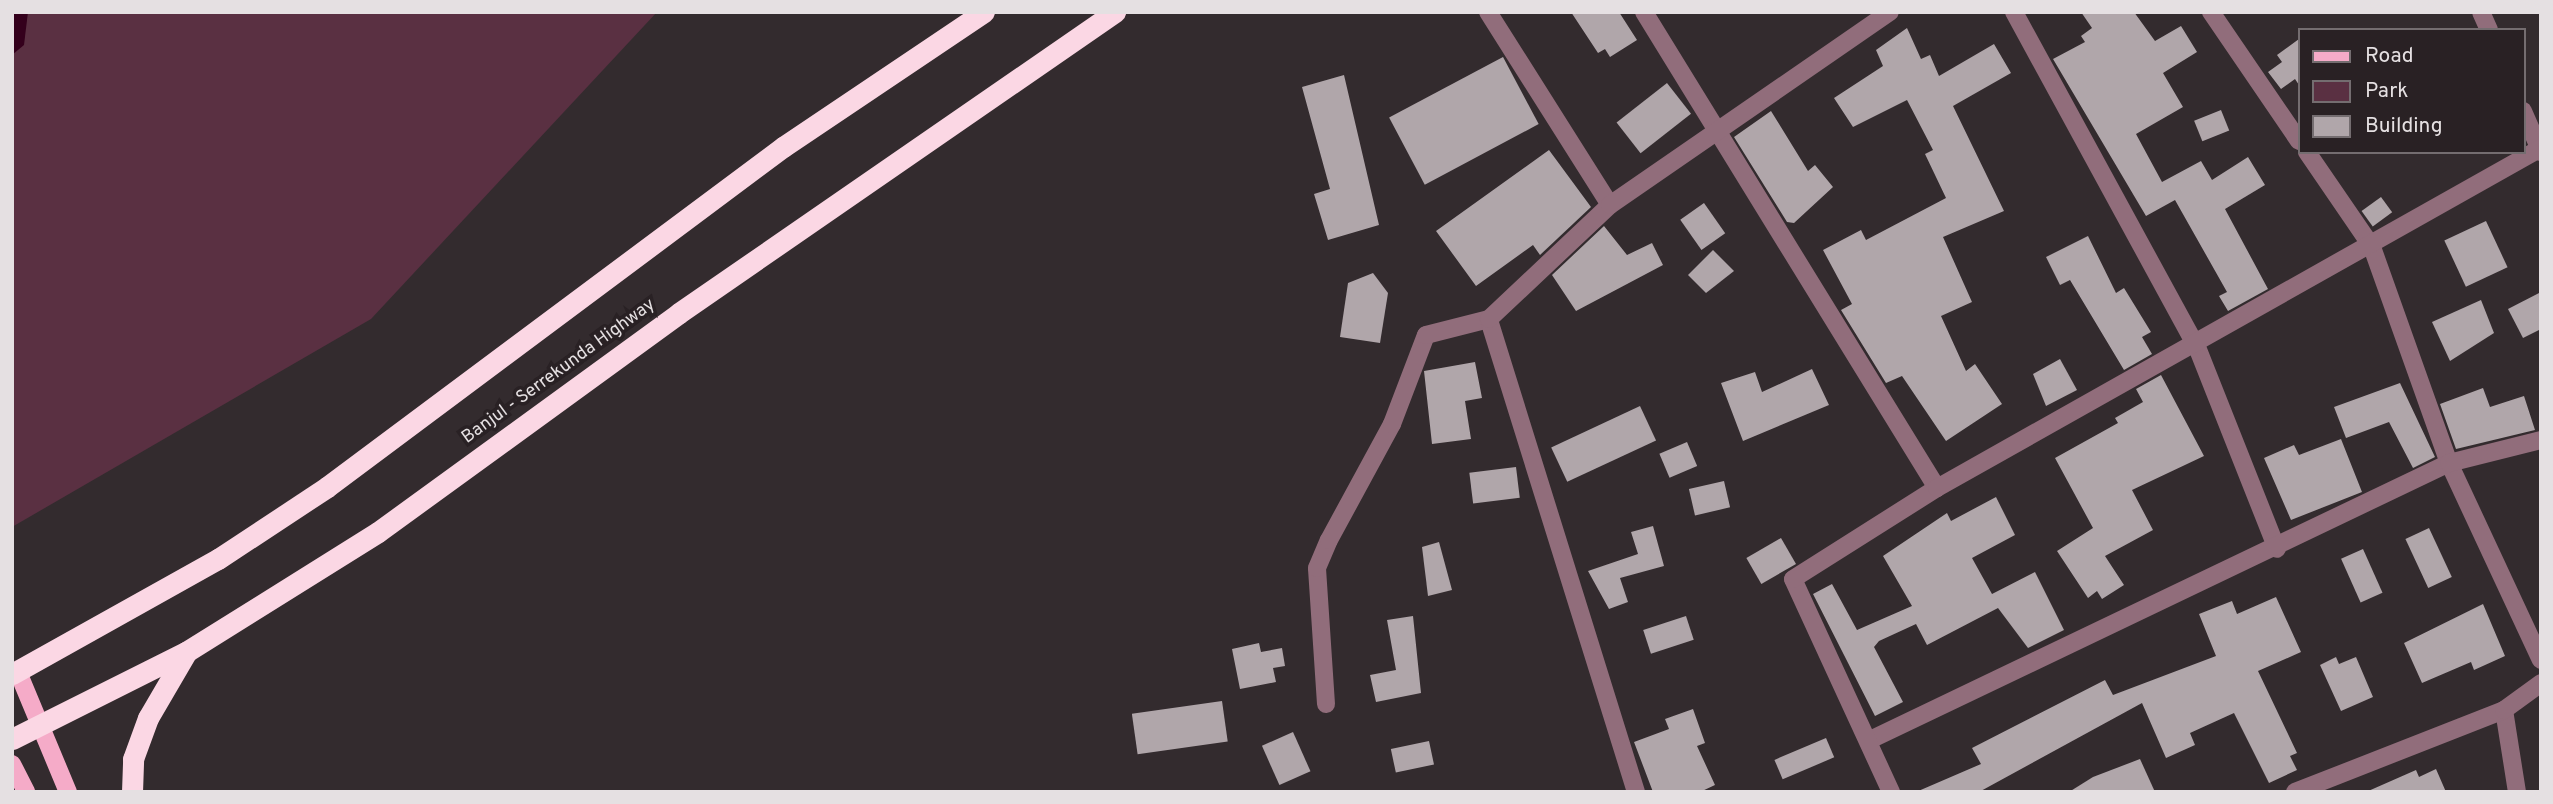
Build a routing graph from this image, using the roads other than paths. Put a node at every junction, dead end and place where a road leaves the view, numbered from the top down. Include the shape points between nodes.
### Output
1 (984, 12) edge
2 (1115, 12) edge
3 (1488, 12) edge
4 (1644, 12) edge
5 (1890, 12) edge
6 (2014, 12) edge
7 (2211, 12) edge
8 (2525, 116) edge
9 (1716, 128) junction
10 (2298, 140) edge
11 (2540, 151) edge
12 (2308, 154) edge
13 (1610, 205) junction
14 (2372, 247) junction
15 (1489, 318) junction
16 (2197, 347) junction
17 (2541, 440) edge
18 (2449, 463) junction
19 (1937, 488) junction
20 (2277, 549) junction
21 (186, 652) junction
22 (2541, 660) edge
23 (15, 673) edge
24 (2541, 683) edge
25 (1326, 704) dead end
26 (2504, 710) junction
27 (40, 727) junction
28 (12, 739) edge
29 (1872, 740) junction
30 (12, 764) edge
31 (26, 792) edge
32 (68, 792) edge
33 (132, 792) edge
34 (1636, 792) edge
35 (1891, 792) edge
36 (2295, 792) edge
37 (2517, 792) edge

1 - 23 highway via 783,147 327,487 218,559
2 - 21 highway, Banjul - Serrekunda Highway via 913,148 378,532
3 - 13 street
4 - 9 street
5 - 9 street
6 - 16 street
7 - 10 street
8 - 11 street
9 - 13 street
9 - 19 street
11 - 14 street
12 - 14 street
13 - 15 street
14 - 16 street
14 - 18 street
15 - 25 street via 1426,335 1392,424 1317,568
15 - 34 street
16 - 19 street
16 - 20 street
17 - 18 street
18 - 20 street
18 - 22 street
19 - 29 street via 1793,579
20 - 29 street via 2175,590
21 - 27 highway, Banjul - Serrekunda Highway
21 - 33 highway via 148,718 133,759
23 - 27 main road
24 - 26 street
26 - 36 street
26 - 37 street
27 - 28 highway, Banjul - Serrekunda Highway
27 - 32 main road
29 - 35 street
30 - 31 main road

